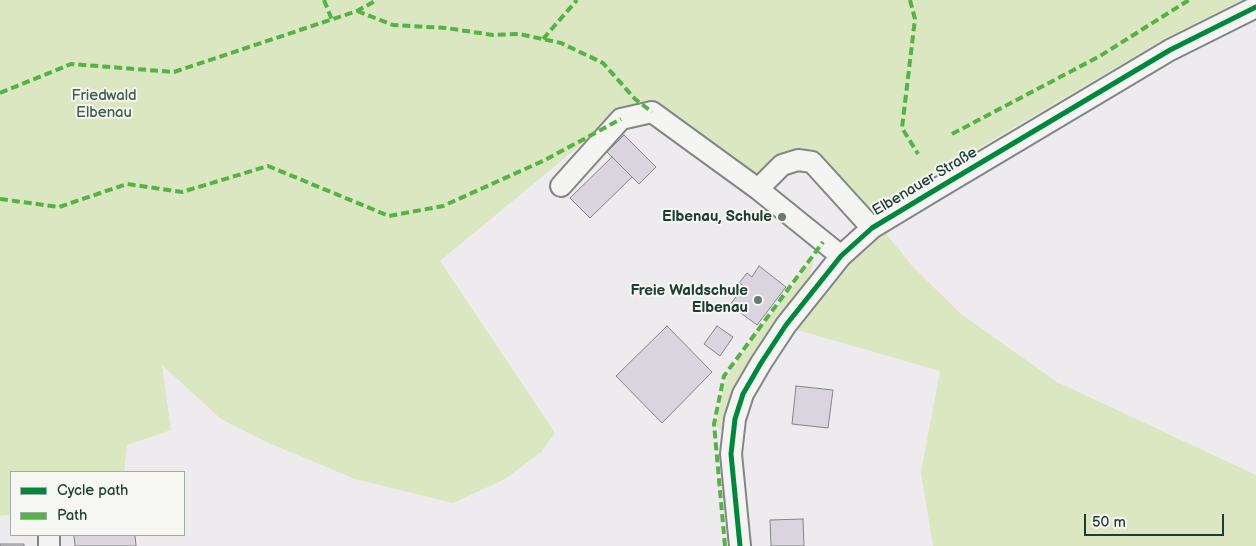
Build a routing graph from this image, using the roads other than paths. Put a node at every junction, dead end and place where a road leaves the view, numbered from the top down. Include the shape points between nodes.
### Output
1 (1256, 7) edge
2 (561, 186) dead end
3 (758, 189) junction
4 (872, 228) junction
5 (841, 256) junction
6 (740, 546) edge

1 - 4 street, Elbenauer Straße via 1170,50
2 - 3 street via 621,119 652,112
3 - 4 street via 782,165 798,160 812,162
3 - 5 street
4 - 5 street, Elbenauer Straße
5 - 6 street, Elbenauer Straße via 786,325 743,394 735,419 731,454

